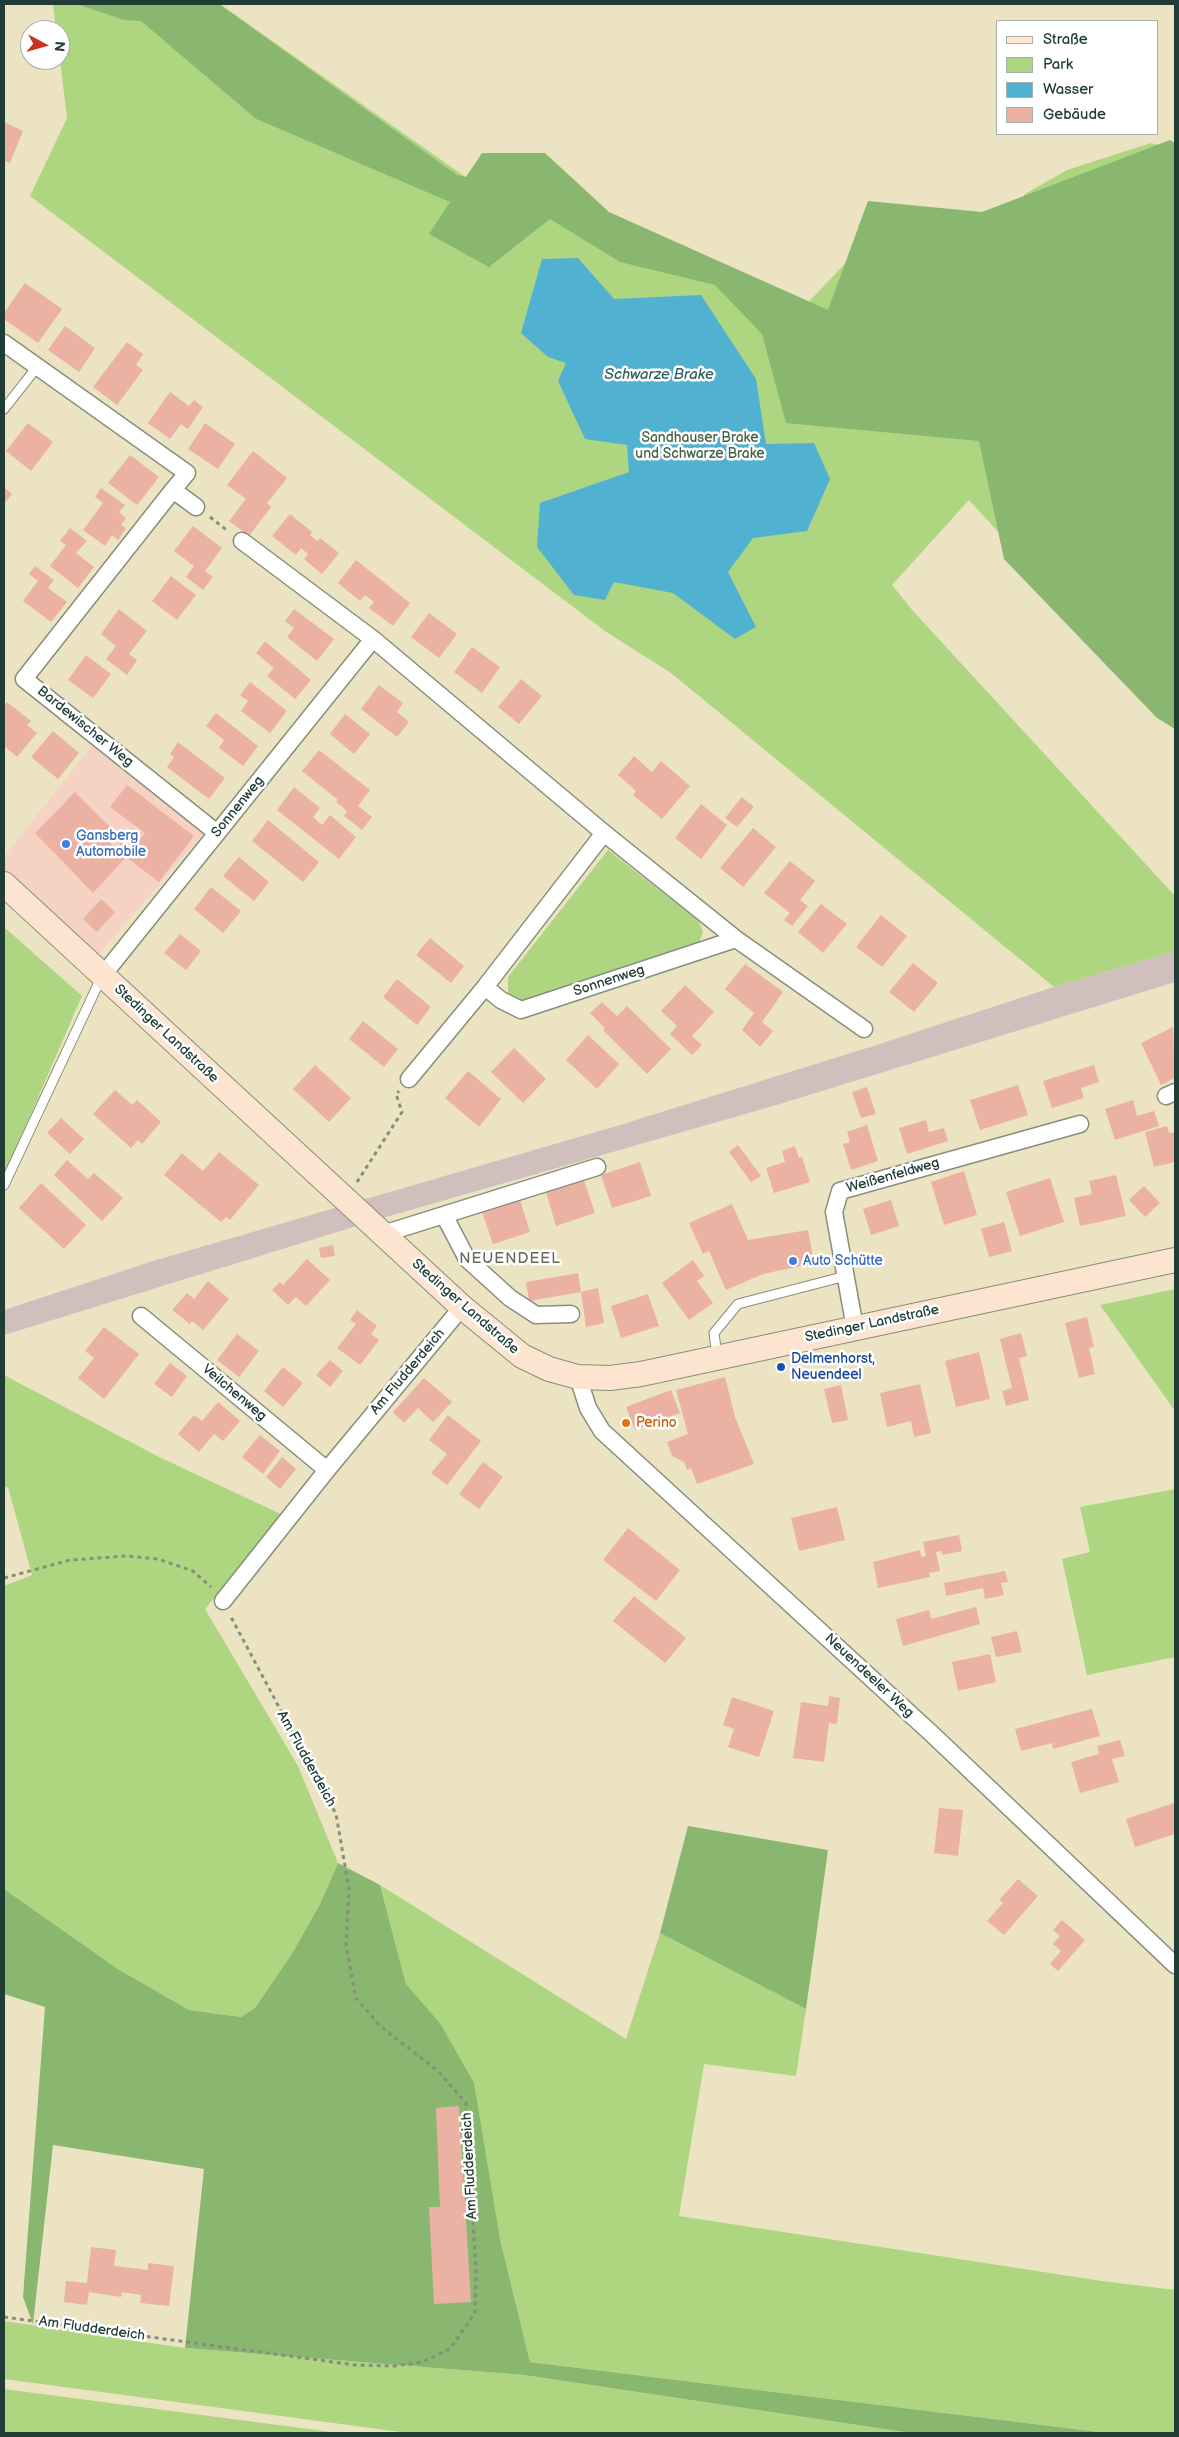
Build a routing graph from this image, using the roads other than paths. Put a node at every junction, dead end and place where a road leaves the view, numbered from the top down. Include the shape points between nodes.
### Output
1 (4, 343) edge
2 (38, 367) junction
3 (4, 408) edge
4 (174, 490) junction
5 (196, 507) road end
6 (242, 541) road end
7 (373, 639) junction
8 (217, 833) junction
9 (604, 833) junction
10 (4, 884) edge
11 (736, 939) junction
12 (103, 975) junction
13 (485, 987) junction
14 (864, 1029) dead end
15 (409, 1079) road end
16 (1080, 1124) dead end
17 (597, 1167) dead end
18 (4, 1185) edge
19 (444, 1214) junction
20 (383, 1234) junction
21 (1175, 1260) edge
22 (846, 1276) junction
23 (462, 1307) junction
24 (571, 1314) dead end
25 (141, 1316) dead end
26 (855, 1328) junction
27 (717, 1357) junction
28 (578, 1377) junction
29 (327, 1470) junction
30 (223, 1601) road end
31 (1175, 1965) edge

1 - 2 street
2 - 3 lane
2 - 4 street, Bardewischer Weg via 186,473
4 - 5 street
4 - 8 street, Bardewischer Weg via 24,678
6 - 7 street
7 - 8 street, Sonnenweg
7 - 9 street
8 - 12 street, Sonnenweg
9 - 11 street
9 - 13 street
10 - 12 main road, Stedinger Landstraße
11 - 13 street, Sonnenweg via 521,1010
11 - 14 street
12 - 18 lane
12 - 20 main road, Stedinger Landstraße
13 - 15 street
16 - 22 street, Weißenfeldweg via 840,1191 834,1212
17 - 19 street
19 - 20 street
19 - 24 street via 467,1259 510,1298 536,1315
20 - 23 main road, Stedinger Landstraße
21 - 26 main road, Stedinger Landstraße
22 - 26 street, Weißenfeldweg
22 - 27 lane via 738,1304 714,1333
23 - 28 main road, Stedinger Landstraße via 522,1356 549,1369
23 - 29 street, Am Fludderdeich
25 - 29 street, Veilchenweg
26 - 27 main road, Stedinger Landstraße
27 - 28 main road, Stedinger Landstraße via 641,1374 610,1378
28 - 31 street, Neuendeeler Weg via 588,1408 602,1431 934,1735
29 - 30 street, Am Fludderdeich

